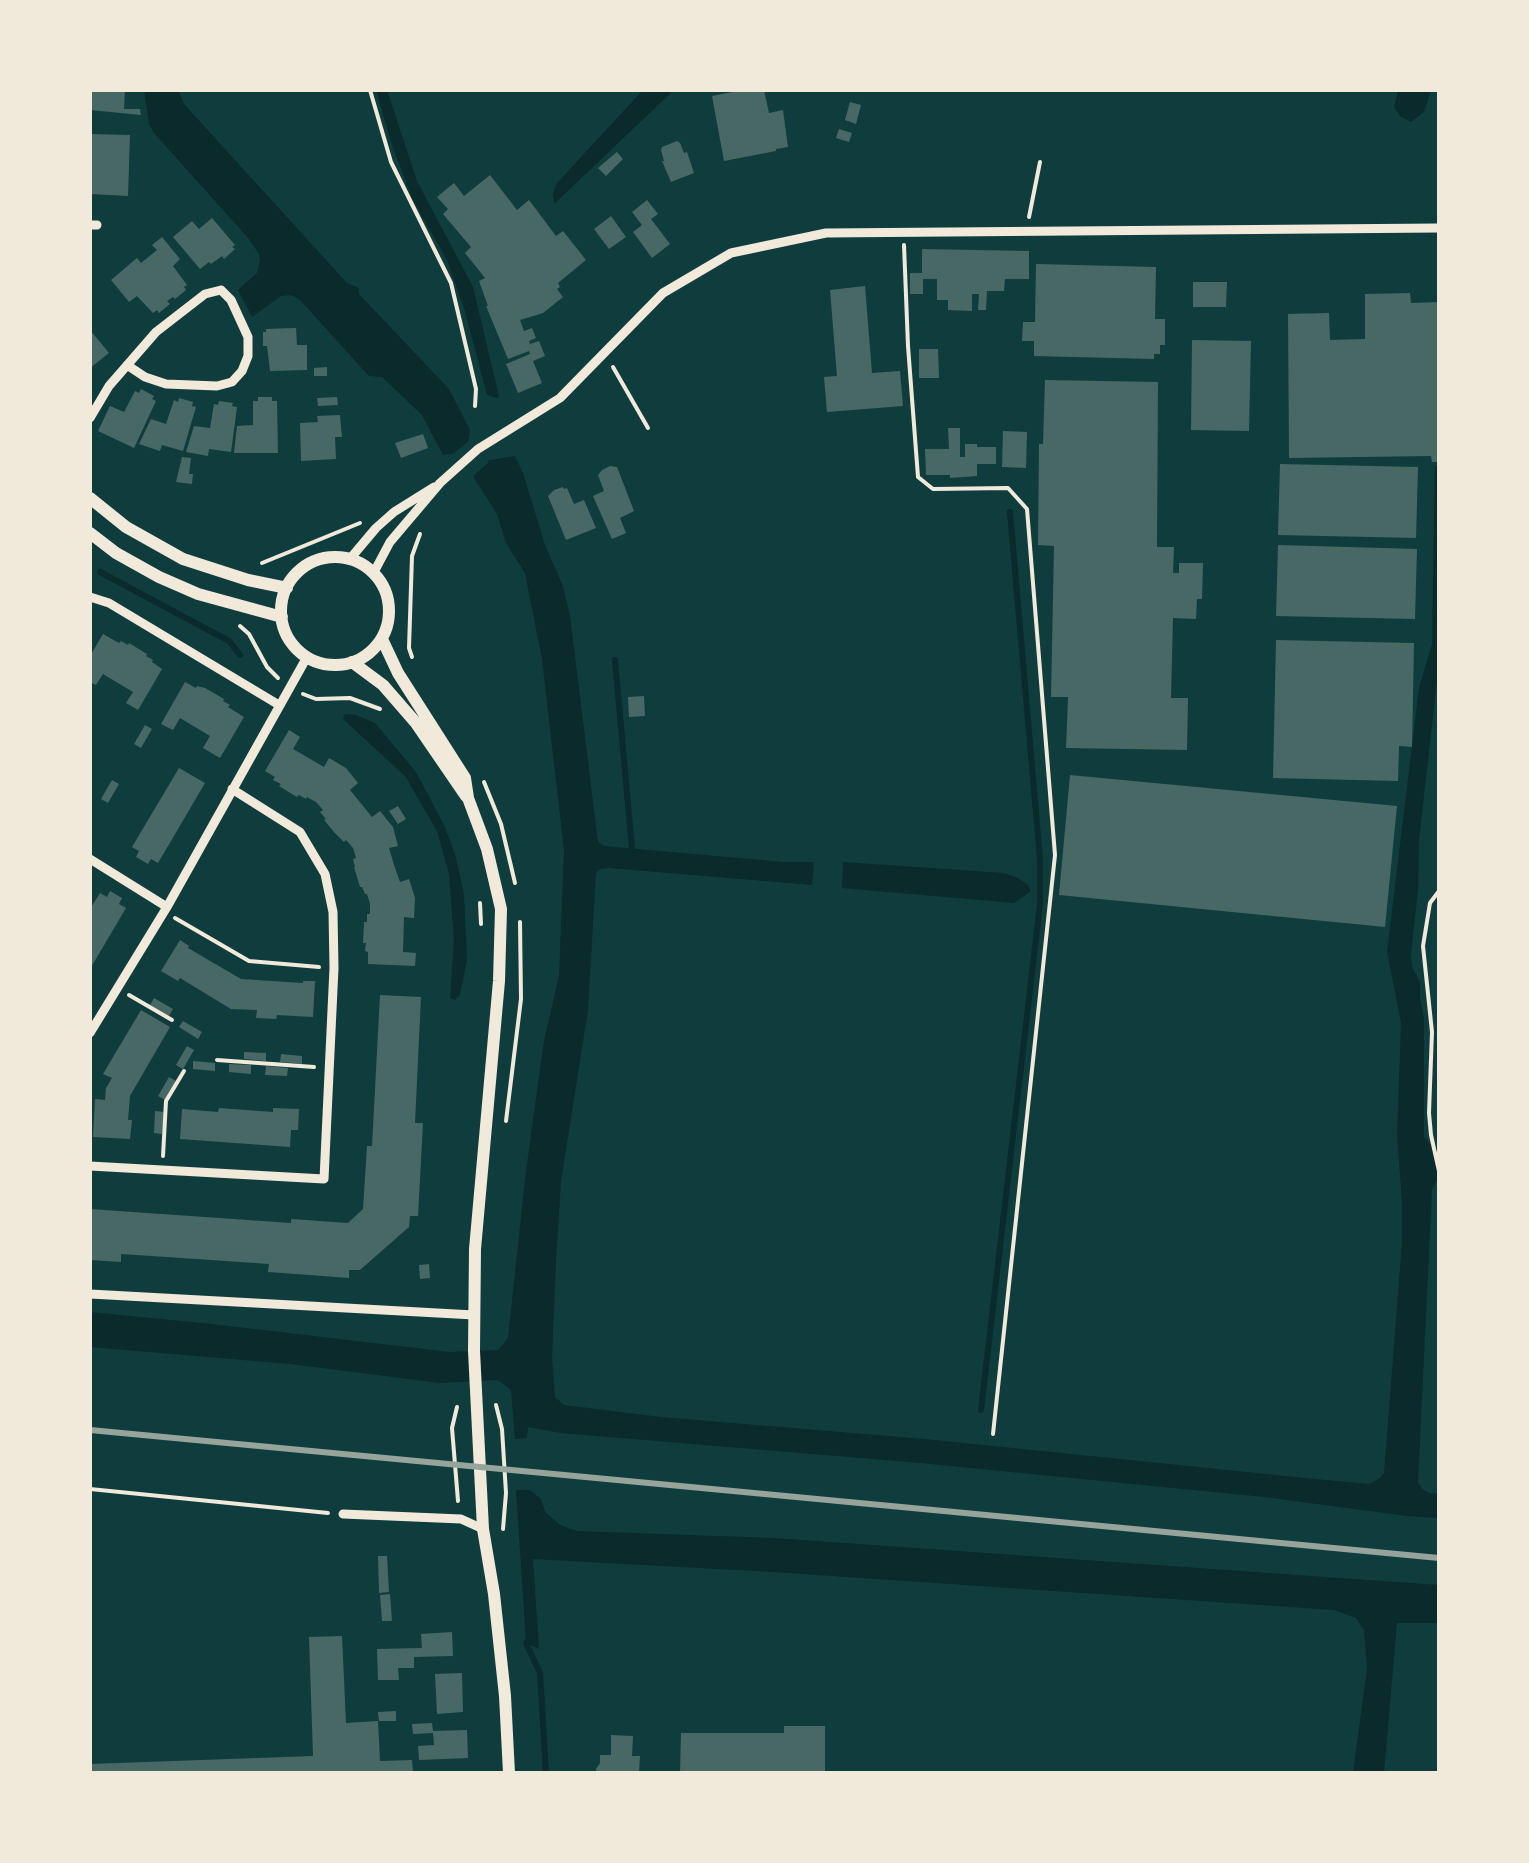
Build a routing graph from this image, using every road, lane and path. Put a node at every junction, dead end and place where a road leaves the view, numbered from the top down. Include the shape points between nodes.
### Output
1 (370, 90) edge
2 (1040, 162) dead end
3 (1439, 228) edge
4 (904, 232) junction
5 (1026, 232) junction
6 (604, 353) junction
7 (127, 365) junction
8 (476, 406) dead end
9 (90, 418) edge
10 (648, 428) dead end
11 (440, 483) junction
12 (90, 498) edge
13 (358, 524) dead end
14 (90, 533) edge
15 (412, 556) dead end
16 (349, 560) junction
17 (248, 566) dead end
18 (373, 574) junction
19 (287, 588) junction
20 (90, 597) edge
21 (282, 617) junction
22 (248, 634) dead end
23 (382, 639) junction
24 (308, 657) junction
25 (413, 661) dead end
26 (352, 662) junction
27 (290, 686) junction
28 (279, 705) junction
29 (382, 710) dead end
30 (232, 789) junction
31 (468, 798) junction
32 (90, 858) edge
33 (1439, 891) edge
34 (479, 898) dead end
35 (165, 909) junction
36 (482, 930) dead end
37 (334, 968) junction
38 (117, 988) junction
39 (172, 1020) dead end
40 (90, 1033) edge
41 (217, 1060) dead end
42 (329, 1068) junction
43 (184, 1071) dead end
44 (90, 1166) edge
45 (162, 1170) junction
46 (1439, 1171) edge
47 (90, 1294) edge
48 (474, 1314) junction
49 (993, 1434) dead end
50 (90, 1489) edge
51 (342, 1514) joint
52 (483, 1530) junction
53 (509, 1773) edge

1 - 8 path via 391,162 451,283
2 - 5 path
3 - 5 street
4 - 5 street
4 - 6 street via 826,233 731,253 663,293
4 - 49 path via 918,477 933,490 1008,488 1027,509 1056,855
6 - 10 path
6 - 11 street via 560,398 478,449
7 - 7 street via 156,332 205,294 221,290 248,337 242,370 217,386 166,384
7 - 9 street
11 - 16 street via 394,512
11 - 18 street via 390,542
12 - 19 main road via 184,559
13 - 17 path
14 - 21 main road via 159,578
15 - 25 path
16 - 18 main road
16 - 19 main road via 310,564
18 - 23 main road via 389,605
19 - 21 main road
20 - 28 street
21 - 24 main road via 291,642
22 - 27 path via 274,676
23 - 26 main road
23 - 31 main road via 465,778
24 - 26 main road
24 - 27 street
26 - 31 main road via 416,723
27 - 28 street
27 - 29 path via 316,699 350,698
28 - 30 street
30 - 35 street
30 - 37 street via 300,832 325,874
31 - 48 main road via 500,909
32 - 35 street
33 - 46 path via 1430,903 1423,946 1432,1032 1429,1113
34 - 36 path
35 - 37 path via 248,960
35 - 38 street
37 - 42 street
38 - 39 path
38 - 40 street
41 - 42 path
42 - 45 street via 324,1179
43 - 45 path via 166,1102
44 - 45 street
47 - 48 street
48 - 52 main road
50 - 51 path
51 - 52 street via 461,1518
52 - 53 main road via 504,1679

